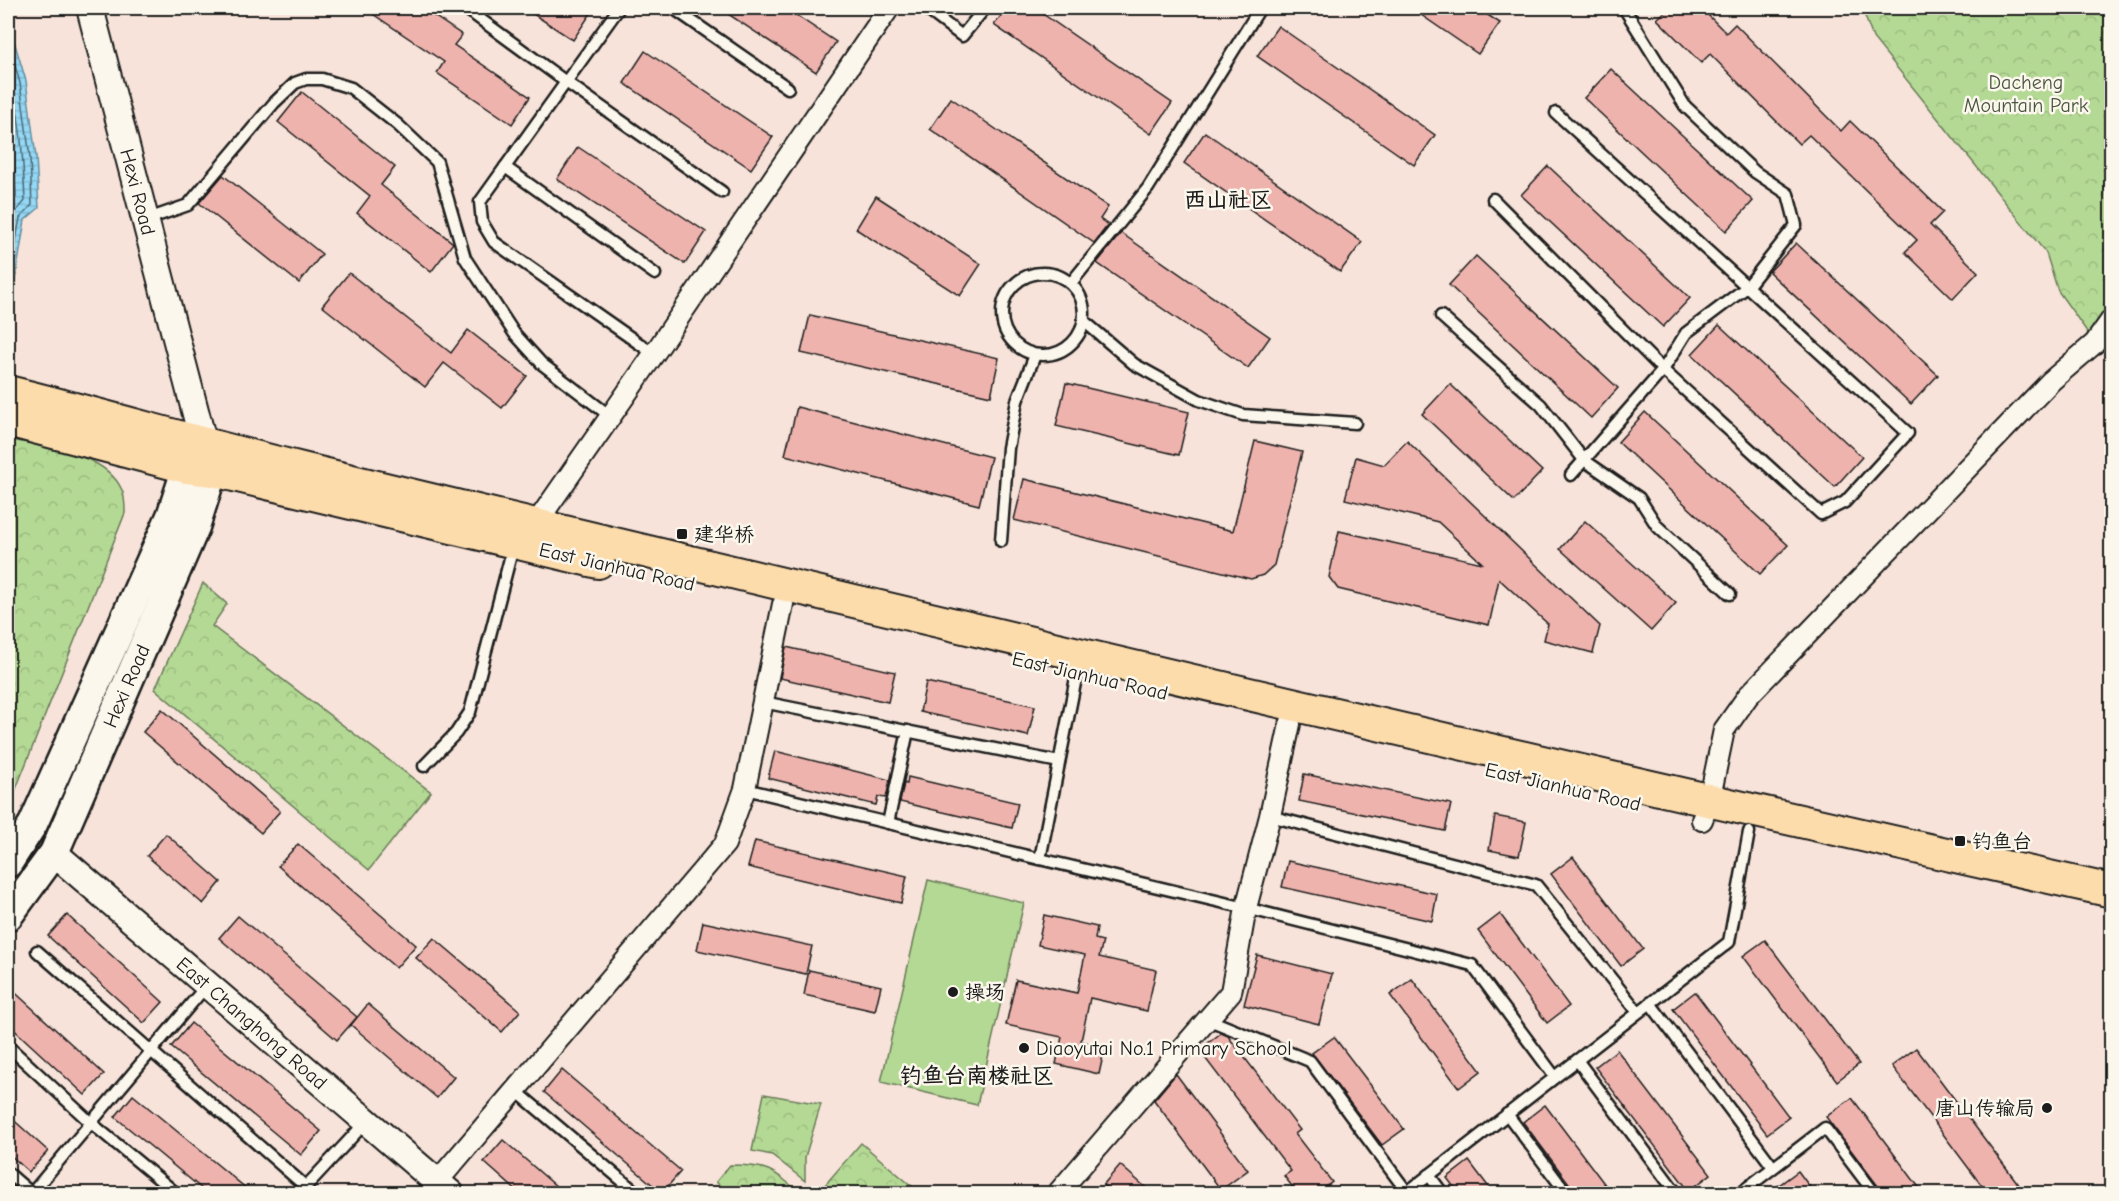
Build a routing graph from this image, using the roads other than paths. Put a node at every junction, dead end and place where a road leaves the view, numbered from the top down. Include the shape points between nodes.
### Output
1 (90, 8) edge
2 (465, 8) edge
3 (619, 8) edge
4 (673, 8) edge
5 (889, 8) edge
6 (925, 8) edge
7 (985, 8) edge
8 (1260, 8) edge
9 (1624, 8) edge
10 (566, 82) junction
11 (788, 88) dead end
12 (1556, 113) dead end
13 (505, 168) junction
14 (722, 192) dead end
15 (1493, 199) dead end
16 (145, 220) junction
17 (655, 274) dead end
18 (1071, 283) junction
19 (1747, 287) junction
20 (1441, 316) dead end
21 (2112, 319) edge
22 (1084, 322) junction
23 (654, 354) junction
24 (1035, 355) junction
25 (1663, 370) junction
26 (8, 392) edge
27 (610, 416) junction
28 (8, 420) edge
29 (71, 422) junction
30 (1354, 423) dead end
31 (1584, 460) junction
32 (201, 461) junction
33 (1571, 475) dead end
34 (524, 534) junction
35 (1001, 540) dead end
36 (1730, 594) dead end
37 (783, 604) junction
38 (1077, 673) junction
39 (763, 702) junction
40 (1290, 724) junction
41 (908, 731) junction
42 (1059, 762) junction
43 (424, 766) dead end
44 (745, 789) junction
45 (1705, 811) junction
46 (1270, 816) junction
47 (888, 823) junction
48 (1749, 832) junction
49 (54, 853) junction
50 (1040, 859) junction
51 (8, 863) edge
52 (2112, 891) edge
53 (1246, 908) junction
54 (2112, 913) edge
55 (8, 916) edge
56 (37, 951) dead end
57 (207, 985) junction
58 (1650, 1004) junction
59 (1638, 1012) junction
60 (1208, 1019) junction
61 (8, 1046) edge
62 (152, 1050) junction
63 (1577, 1060) junction
64 (1555, 1077) junction
65 (515, 1090) junction
66 (1507, 1114) junction
67 (366, 1121) junction
68 (90, 1122) junction
69 (1773, 1167) junction
70 (8, 1173) edge
71 (1429, 1175) junction
72 (444, 1188) edge
73 (302, 1190) edge
74 (1068, 1190) edge
75 (31, 1193) edge
76 (1406, 1193) edge
77 (177, 1194) edge
78 (638, 1194) edge
79 (1443, 1194) edge
80 (1567, 1194) edge
81 (1677, 1194) edge
82 (1739, 1194) edge
83 (1875, 1194) edge

1 - 16 street, Hexi Road
2 - 10 lane
3 - 10 lane
4 - 11 lane
5 - 23 street
6 - 7 lane via 962,36
8 - 18 lane via 1148,188
9 - 19 lane via 1685,106 1755,172 1788,194 1796,225
10 - 13 lane
10 - 14 lane
12 - 19 lane
13 - 17 lane
13 - 23 lane via 480,202 482,222 494,242
15 - 25 lane
16 - 27 lane via 188,205 295,82 322,79 351,88 437,162 465,258 514,333 542,364
16 - 32 street, Hexi Road
18 - 22 lane via 1085,308
18 - 24 lane via 1059,275 1032,274 1010,290 1004,302 1005,329 1017,346
19 - 25 lane via 1686,333
19 - 25 lane via 1908,433 1845,502 1821,514
20 - 31 lane via 1541,405
21 - 45 street via 2096,343 2051,381 1748,696 1724,730
22 - 24 lane via 1072,345 1055,354
22 - 30 lane via 1134,364 1199,400 1243,415
23 - 27 street
24 - 35 lane via 1017,401 1008,448
25 - 31 lane
26 - 29 main road
27 - 34 street
28 - 29 main road
29 - 32 main road, East Jianhua Road
31 - 33 lane
31 - 36 lane via 1639,498 1657,526
32 - 34 main road, East Jianhua Road
32 - 49 main road, Hexi Road via 195,527
32 - 51 main road, Hexi Road via 171,516 33,824
34 - 37 main road, East Jianhua Road
34 - 43 lane via 470,712
34 - 45 main road, East Jianhua Road
37 - 38 main road, East Jianhua Road
37 - 39 street
38 - 40 main road, East Jianhua Road
38 - 42 lane
39 - 41 lane
39 - 44 street
40 - 45 main road, East Jianhua Road
40 - 46 street
41 - 42 lane
41 - 47 lane
42 - 50 lane
44 - 47 lane
44 - 65 street via 720,852
45 - 48 main road, East Jianhua Road
45 - 52 main road, East Jianhua Road
46 - 53 street
46 - 59 lane via 1536,885
47 - 50 lane
48 - 54 main road, East Jianhua Road
48 - 58 lane via 1729,942
49 - 55 main road, Hexi Road
49 - 57 street, East Changhong Road
50 - 53 lane
53 - 60 street via 1231,992
53 - 64 lane via 1472,965
56 - 62 lane
57 - 62 lane
57 - 67 street, East Changhong Road
58 - 59 lane
58 - 69 lane
59 - 63 lane
60 - 74 street
60 - 76 lane via 1310,1061
61 - 68 lane
62 - 68 lane
62 - 73 lane
63 - 64 lane
63 - 81 lane
64 - 66 lane
65 - 72 street
65 - 78 lane
66 - 71 lane
66 - 80 lane
67 - 72 street, East Changhong Road
67 - 73 lane
68 - 75 lane
68 - 77 lane
69 - 82 lane
69 - 83 lane via 1825,1128
70 - 75 lane
71 - 76 lane
71 - 79 lane

